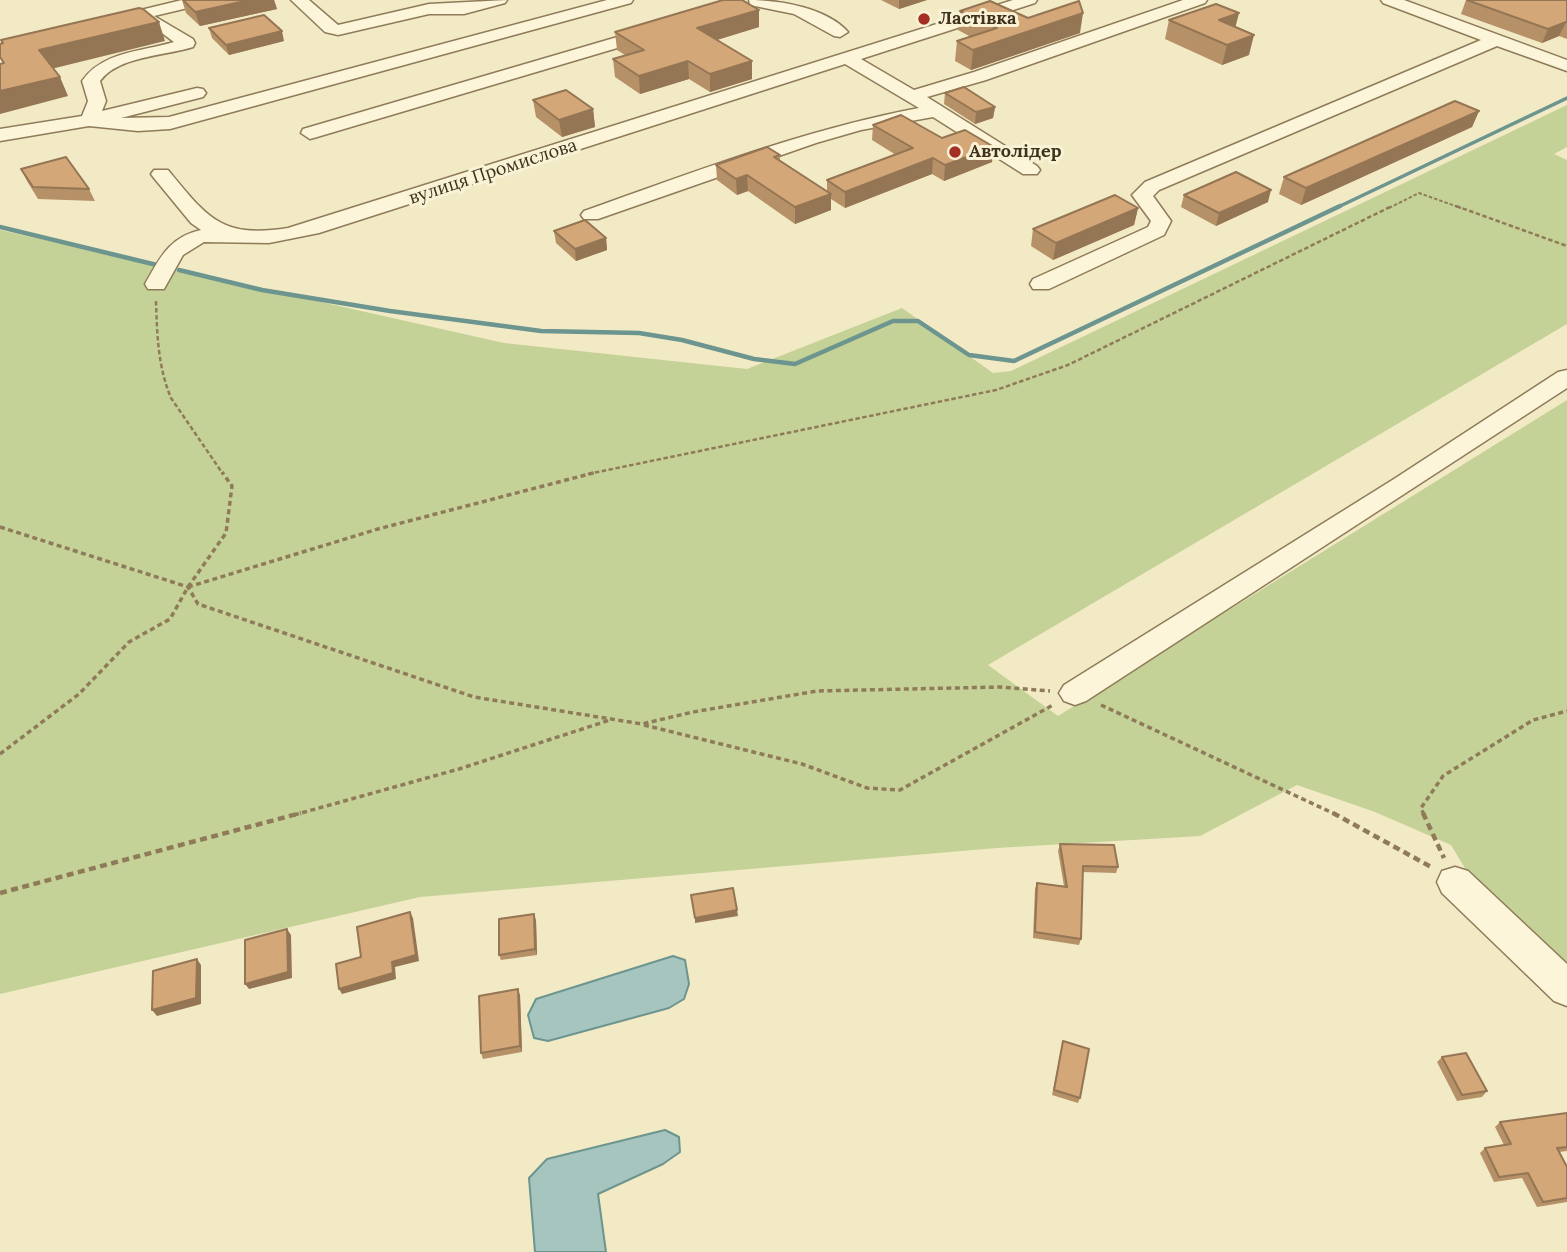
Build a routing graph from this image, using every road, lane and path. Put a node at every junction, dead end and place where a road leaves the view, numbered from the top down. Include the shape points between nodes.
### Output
1 (203, 0) edge
2 (299, 0) edge
3 (499, 0) edge
4 (621, 0) edge
5 (1029, 0) edge
6 (1199, 0) edge
7 (1389, 0) edge
8 (747, 4) edge
9 (1454, 8) dead end
10 (1432, 16) junction
11 (666, 28) edge
12 (206, 32) edge
13 (840, 32) dead end
14 (181, 38) junction
15 (1496, 40) junction
16 (586, 51) junction
17 (846, 58) junction
18 (601, 62) dead end
19 (1567, 66) edge
20 (197, 93) dead end
21 (912, 96) junction
22 (935, 111) junction
23 (89, 120) junction
24 (310, 133) dead end
25 (0, 135) edge
26 (1030, 170) dead end
27 (161, 174) dead end
28 (591, 215) dead end
29 (220, 232) junction
30 (1567, 246) edge
31 (156, 284) joint
32 (1041, 284) dead end
33 (1567, 377) edge
34 (0, 527) edge
35 (188, 587) junction
36 (1075, 693) junction
37 (1567, 711) edge
38 (612, 719) junction
39 (642, 724) junction
40 (0, 754) edge
41 (1455, 882) junction
42 (0, 893) edge
43 (1567, 989) edge

1 - 14 street via 120,20 155,21
2 - 3 street via 338,30 429,9 464,9
4 - 23 street via 170,122 138,125
5 - 17 street, вулиця Промислова
6 - 21 street
7 - 10 street
8 - 13 street via 799,10
9 - 10 street
10 - 15 street
11 - 16 street
12 - 14 street
14 - 23 street via 187,43 131,55 92,77 98,100
15 - 19 street
15 - 32 street via 1152,186 1142,195 1161,221 1157,231
16 - 18 street
16 - 24 street
17 - 21 street
17 - 29 street, вулиця Промислова via 312,229 265,237
20 - 23 street
21 - 22 street
22 - 26 street
22 - 28 street via 809,139
23 - 25 street
27 - 29 street via 198,219
29 - 31 street, вулиця Промислова via 178,248
30 - 35 path via 1419,193 1068,365 996,390 576,476 378,529
31 - 35 path via 164,383 232,486 226,533
33 - 36 street
34 - 35 path
35 - 38 path via 198,604 474,697
35 - 40 path via 170,619 129,642 79,694
36 - 39 path via 1000,687 817,691
36 - 39 path via 900,790 867,788 802,764
36 - 41 path via 1353,822
37 - 41 path via 1533,720 1443,776 1421,808
38 - 39 path
38 - 42 path via 343,802
41 - 43 street

